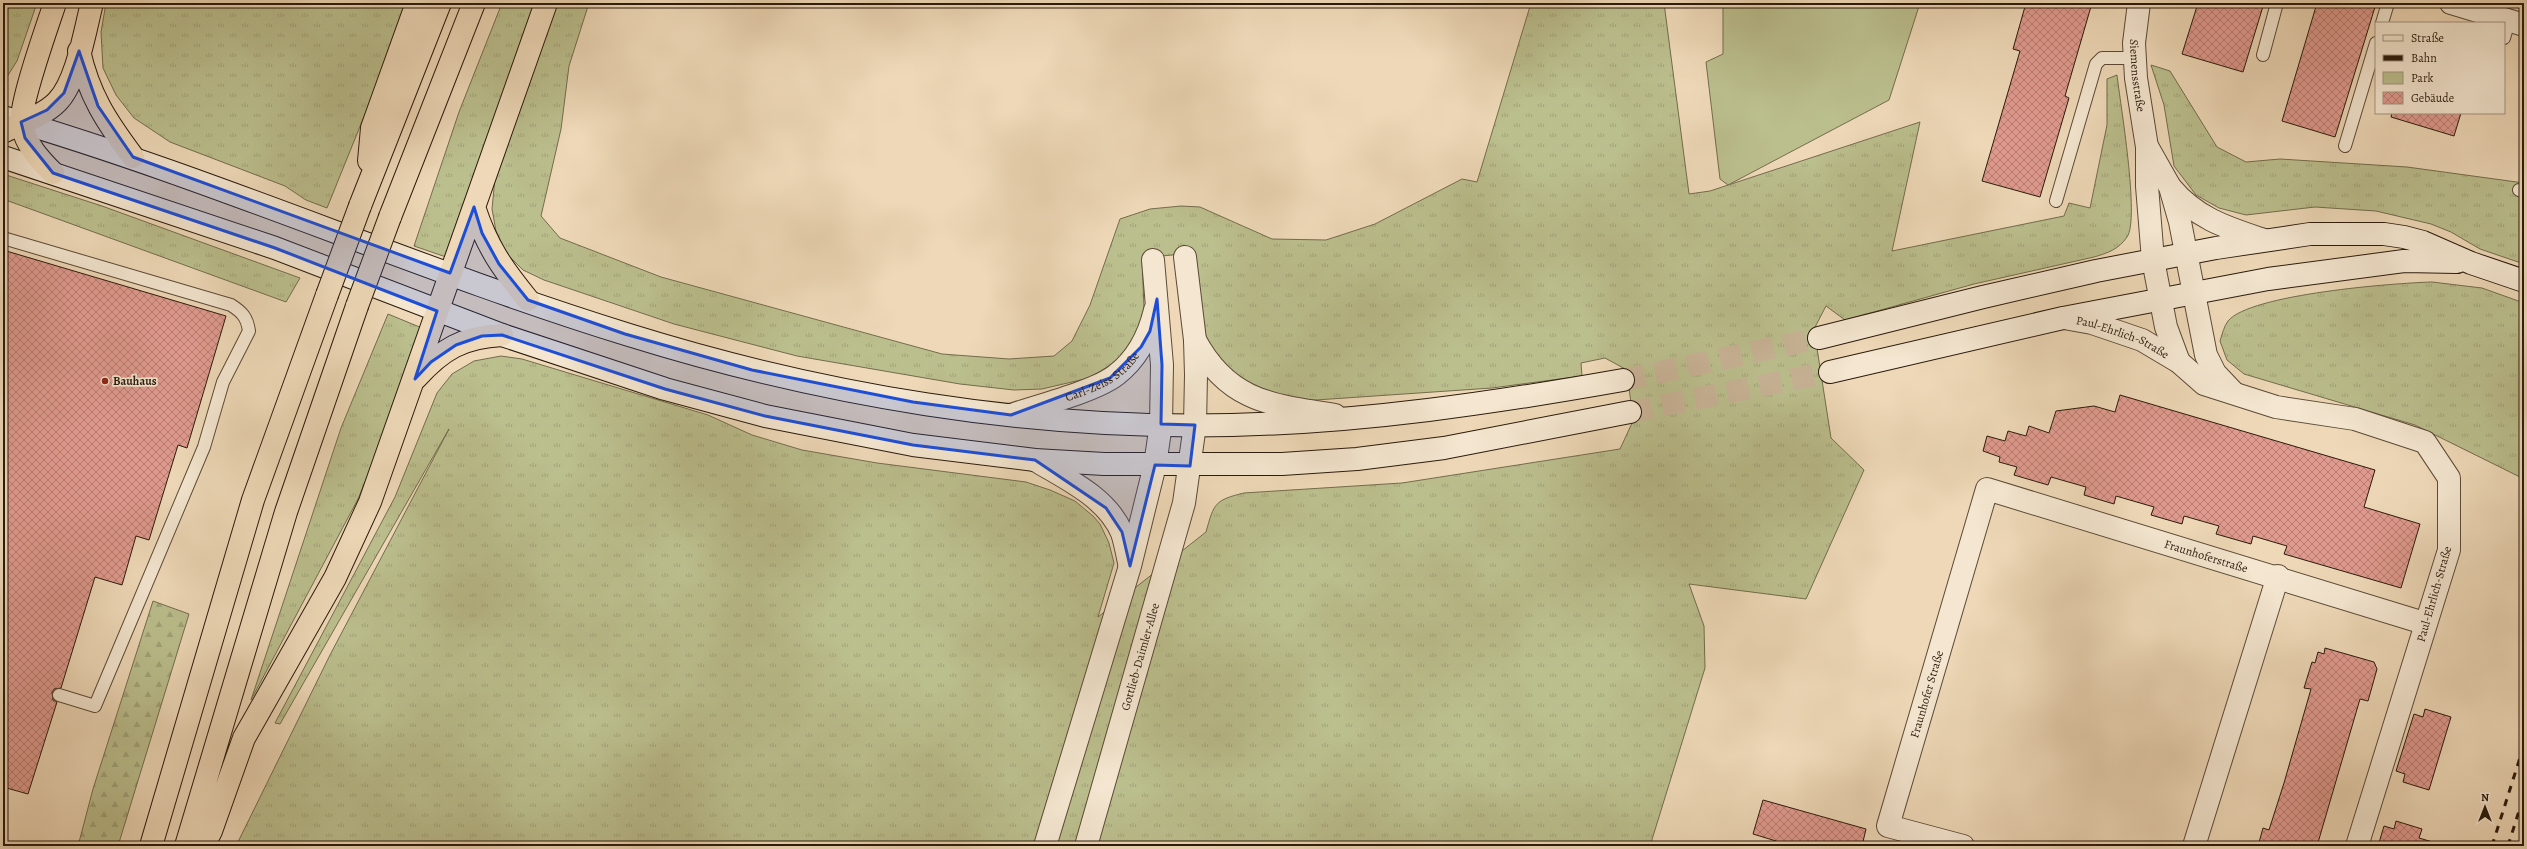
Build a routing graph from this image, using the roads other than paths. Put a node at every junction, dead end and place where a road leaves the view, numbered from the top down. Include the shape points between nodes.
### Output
1 (55, 3) edge
2 (92, 3) edge
3 (417, 3) edge
4 (440, 3) edge
5 (474, 3) edge
6 (546, 3) edge
7 (2140, 3) edge
8 (2278, 3) edge
9 (2388, 3) edge
10 (2450, 3) edge
11 (2499, 17) edge
12 (2382, 22) edge
13 (2375, 46) edge
14 (79, 50) junction
15 (2263, 55) dead end
16 (2134, 58) junction
17 (9, 124) edge
18 (2345, 146) dead end
19 (2147, 147) junction
20 (3, 157) edge
21 (133, 157) junction
22 (53, 173) junction
23 (2170, 186) junction
24 (363, 196) junction
25 (2056, 201) dead end
26 (474, 207) junction
27 (3, 238) edge
28 (2264, 240) junction
29 (2187, 254) junction
30 (1186, 257) dead end
31 (1153, 260) dead end
32 (2153, 260) junction
33 (2471, 263) junction
34 (450, 273) junction
35 (2524, 281) edge
36 (2195, 293) junction
37 (528, 300) junction
38 (1157, 300) junction
39 (2160, 301) junction
40 (437, 311) junction
41 (2063, 318) junction
42 (502, 335) junction
43 (1819, 338) tunnel mouth
44 (1195, 340) junction
45 (2179, 362) junction
46 (1830, 372) tunnel mouth
47 (415, 379) junction
48 (1623, 380) tunnel mouth
49 (2234, 393) junction
50 (1630, 412) tunnel mouth
51 (1011, 414) junction
52 (1352, 418) junction
53 (1161, 424) junction
54 (1194, 426) junction
55 (1035, 460) junction
56 (1155, 465) junction
57 (1190, 466) junction
58 (1987, 488) joint
59 (1130, 566) junction
60 (2278, 576) junction
61 (2424, 623) junction
62 (59, 695) dead end
63 (151, 846) edge
64 (186, 846) edge
65 (203, 846) edge
66 (1045, 846) edge
67 (1086, 846) edge
68 (1963, 846) edge
69 (2194, 846) edge
70 (2357, 846) edge

1 - 17 highway via 33,71
2 - 14 highway
3 - 24 highway via 372,128
4 - 24 highway
5 - 64 highway, bridge via 357,306 286,512
6 - 26 highway
7 - 16 main road, Siemensstraße
8 - 15 lane
9 - 12 lane
10 - 11 main road
13 - 18 lane
14 - 17 highway via 64,93 47,110
14 - 21 highway via 84,72 98,106
16 - 19 main road, Siemensstraße
16 - 25 lane via 2102,58 2096,64
17 - 21 main road
17 - 22 highway via 25,138
19 - 23 main road, Siemensstraße
19 - 32 main road, Siemensstraße via 2147,186
20 - 22 main road
21 - 34 main road
22 - 40 main road via 275,248
23 - 28 main road, Siemensstraße via 2185,204 2204,216 2223,226
23 - 29 main road, Siemensstraße
24 - 63 highway, bridge via 253,500
26 - 34 highway
26 - 37 highway via 482,233 498,264
27 - 62 lane via 231,306 242,312 248,321 249,331 223,382 204,447 95,706
28 - 29 main road
28 - 33 main road via 2310,234 2384,234 2423,242
29 - 32 main road
29 - 36 main road, Siemensstraße
30 - 44 main road
31 - 38 main road, Carl-Zeiss Straße
32 - 39 main road, Paul-Ehrlich-Straße
32 - 43 main road via 1983,297
33 - 35 main road
33 - 36 main road via 2404,261 2268,279
34 - 37 main road
34 - 40 highway
36 - 39 main road
36 - 49 main road, Paul-Ehrlich-Straße via 2206,355 2215,374
37 - 51 main road via 625,334 752,370 890,398
38 - 51 main road, Carl-Zeiss Straße via 1150,331 1141,347 1117,374 1082,390
38 - 53 main road, Carl-Zeiss Straße via 1162,365
39 - 41 main road
39 - 45 main road, Paul-Ehrlich-Straße via 2166,327
40 - 42 main road
40 - 47 highway
41 - 45 main road, Paul-Ehrlich-Straße via 2092,323 2128,334
41 - 46 main road
42 - 47 highway via 482,336 456,345 431,362
42 - 55 main road via 665,389 765,416 913,445
44 - 52 main road via 1204,358 1217,373 1241,392 1274,405
44 - 54 main road
45 - 49 main road, Paul-Ehrlich-Straße via 2189,374 2204,384
47 - 65 highway via 356,535 335,578 244,738 212,831
48 - 52 main road via 1496,402
49 - 61 main road, Paul-Ehrlich-Straße via 2276,407 2355,419 2425,442 2449,478 2450,517 2449,550
50 - 57 main road via 1444,448 1357,460
51 - 53 main road
52 - 54 main road
53 - 54 main road
53 - 56 main road, Carl-Zeiss Straße
54 - 57 main road, Gottlieb-Daimler-Allee
55 - 56 main road
55 - 59 main road via 1089,494 1106,508 1122,532
56 - 57 main road
56 - 59 main road
57 - 67 main road, Gottlieb-Daimler-Allee via 1182,510
58 - 60 main road, Fraunhoferstraße
58 - 68 main road, Fraunhofer Straße via 1888,826
59 - 66 main road
60 - 61 main road, Fraunhoferstraße
60 - 69 main road
61 - 70 main road, Paul-Ehrlich-Straße

